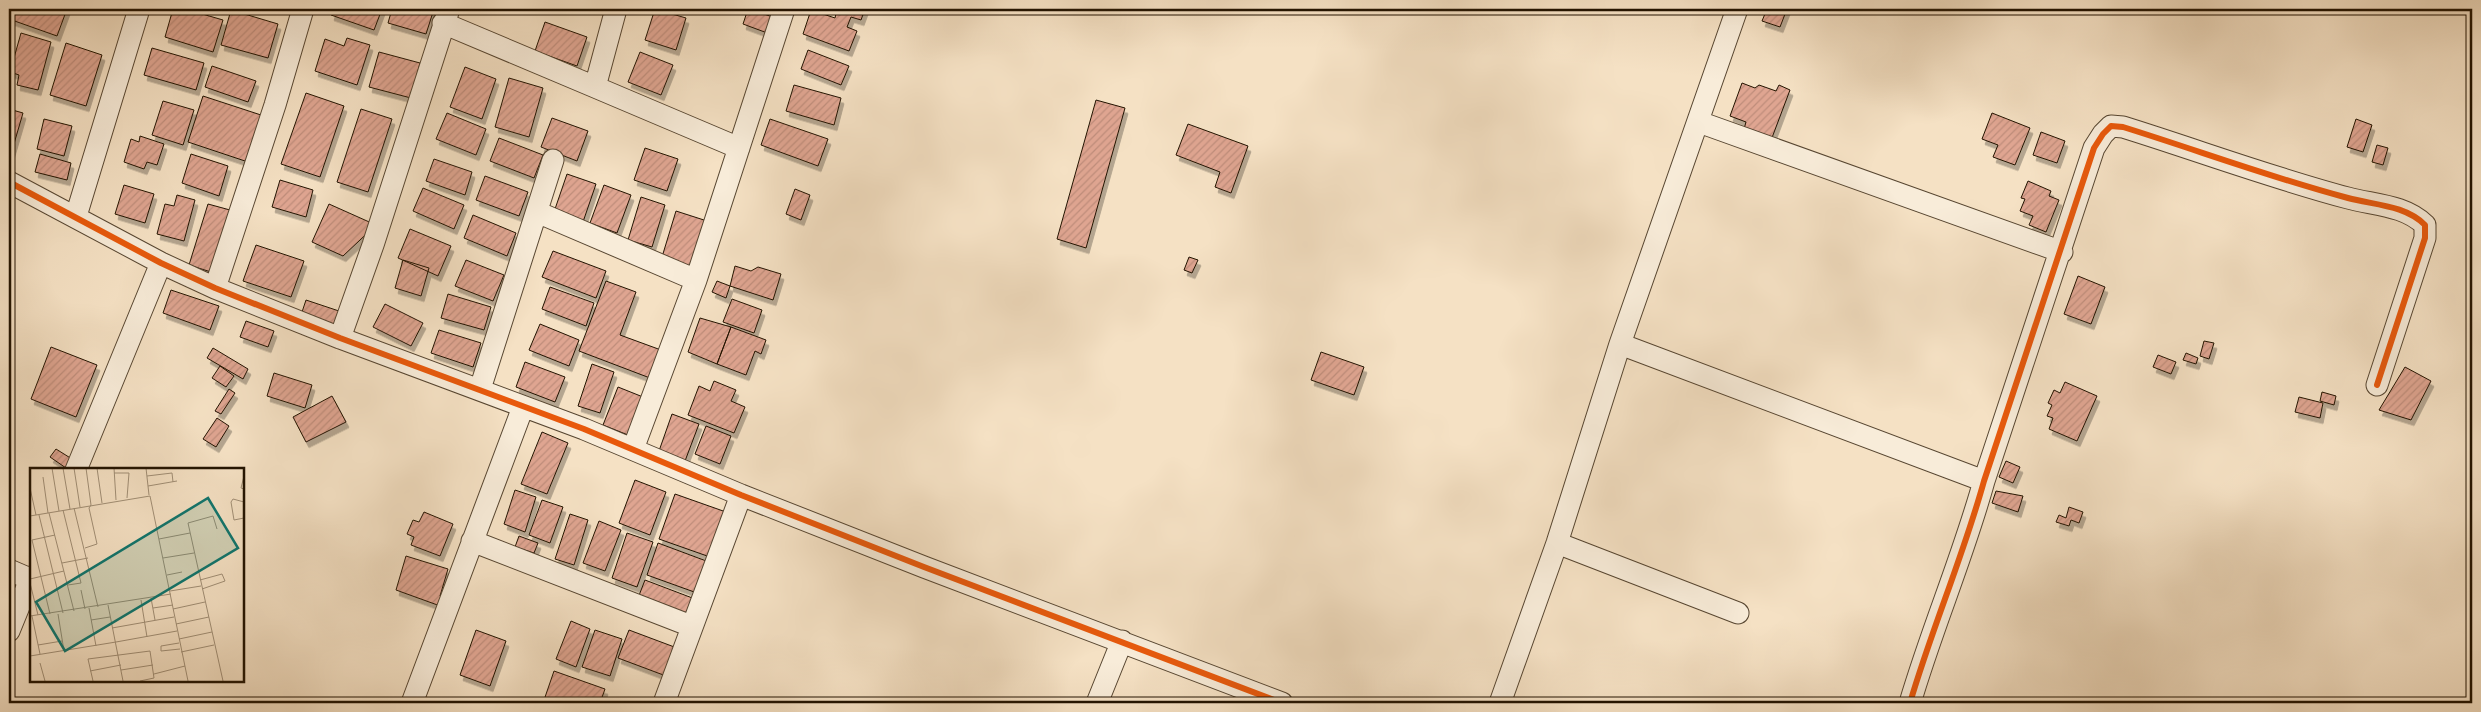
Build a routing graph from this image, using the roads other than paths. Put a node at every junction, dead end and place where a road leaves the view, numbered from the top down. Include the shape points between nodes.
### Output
1 (140, 9) edge
2 (303, 9) edge
3 (616, 9) edge
4 (784, 9) edge
5 (1737, 9) edge
6 (446, 16) edge
7 (595, 87) junction
8 (1699, 122) junction
9 (739, 148) junction
10 (553, 160) dead end
11 (9, 182) edge
12 (537, 212) junction
13 (76, 216) junction
14 (2062, 252) junction
15 (161, 263) junction
16 (696, 280) junction
17 (215, 288) junction
18 (340, 338) junction
19 (1620, 344) junction
20 (2377, 385) dead end
21 (480, 389) junction
22 (523, 407) junction
23 (633, 449) junction
24 (77, 468) edge
25 (1984, 481) junction
26 (740, 495) junction
27 (472, 541) junction
28 (1557, 543) junction
29 (9, 570) edge
30 (30, 578) edge
31 (30, 580) edge
32 (1738, 613) dead end
33 (692, 626) junction
34 (9, 631) edge
35 (1122, 641) junction
36 (1239, 696) edge
37 (412, 703) edge
38 (664, 703) edge
39 (1097, 703) edge
40 (1282, 703) edge
41 (1500, 703) edge
42 (1910, 703) edge

1 - 13 street
2 - 17 street
3 - 7 street
4 - 9 street
5 - 8 street
6 - 7 street
6 - 18 street
7 - 9 street
8 - 14 street
8 - 19 street
9 - 16 street
10 - 12 street
11 - 13 street
12 - 16 street
12 - 21 street
13 - 15 street
14 - 20 street via 2094,148 2111,126 2123,126 2348,198 2402,210 2416,216 2425,225 2425,238
14 - 25 street
15 - 17 street
15 - 24 street
16 - 23 street
17 - 18 street
18 - 21 street
19 - 25 street
19 - 28 street
21 - 22 street
22 - 23 street
22 - 27 street
23 - 26 street
25 - 42 street via 1969,536 1923,658
26 - 33 street
26 - 35 street
27 - 33 street
27 - 37 street
28 - 32 street
28 - 41 street
29 - 30 street
31 - 34 street
33 - 38 street
35 - 36 street
35 - 39 street
36 - 40 street

